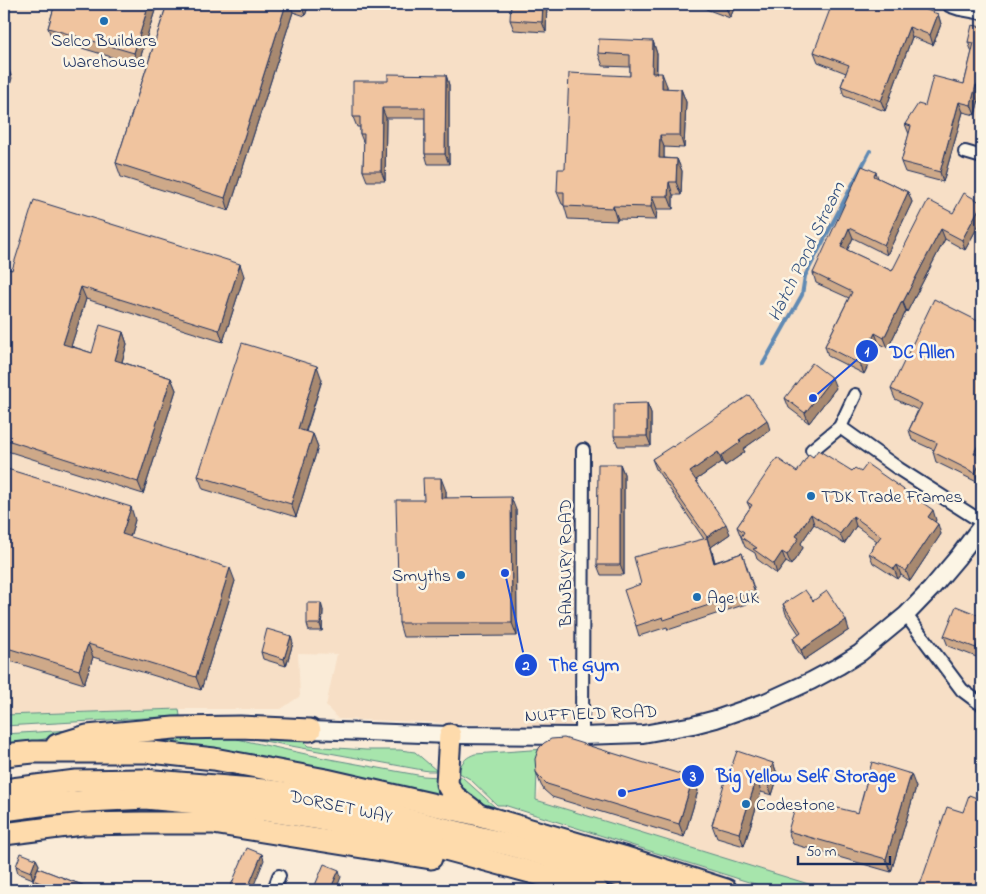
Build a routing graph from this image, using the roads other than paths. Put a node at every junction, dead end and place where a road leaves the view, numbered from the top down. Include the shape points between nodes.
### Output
1 (951, 4) edge
2 (982, 11) edge
3 (965, 152) dead end
4 (982, 157) edge
5 (854, 394) dead end
6 (840, 426) junction
7 (583, 450) dead end
8 (812, 450) dead end
9 (982, 524) edge
10 (906, 615) junction
11 (982, 704) edge
12 (310, 730) joint
13 (450, 735) junction
14 (582, 736) junction
15 (33, 752) junction
16 (4, 755) edge
17 (4, 790) edge
18 (4, 810) edge
19 (479, 815) junction
20 (4, 834) edge
21 (279, 876) dead end
22 (274, 890) edge
23 (595, 890) edge
24 (669, 890) edge
25 (726, 890) edge

1 - 2 street
3 - 4 street
5 - 6 street
6 - 8 street
6 - 9 street
7 - 14 street, BANBURY ROAD
9 - 10 street, NUFFIELD ROAD via 931,589
10 - 11 street via 962,690
10 - 14 street, NUFFIELD ROAD via 846,662 765,702 708,721 643,734
12 - 13 street, NUFFIELD ROAD
12 - 15 highway via 174,728 87,736
13 - 14 street, NUFFIELD ROAD
13 - 19 highway via 447,784 454,796
15 - 16 highway
15 - 19 highway via 151,752 214,759 326,780
17 - 24 highway, DORSET WAY via 76,781 143,780 264,790 324,799 506,844
18 - 23 highway, DORSET WAY via 40,804 145,798 263,810 386,834
19 - 25 highway
20 - 23 highway via 82,824 213,823 418,856
21 - 22 street

